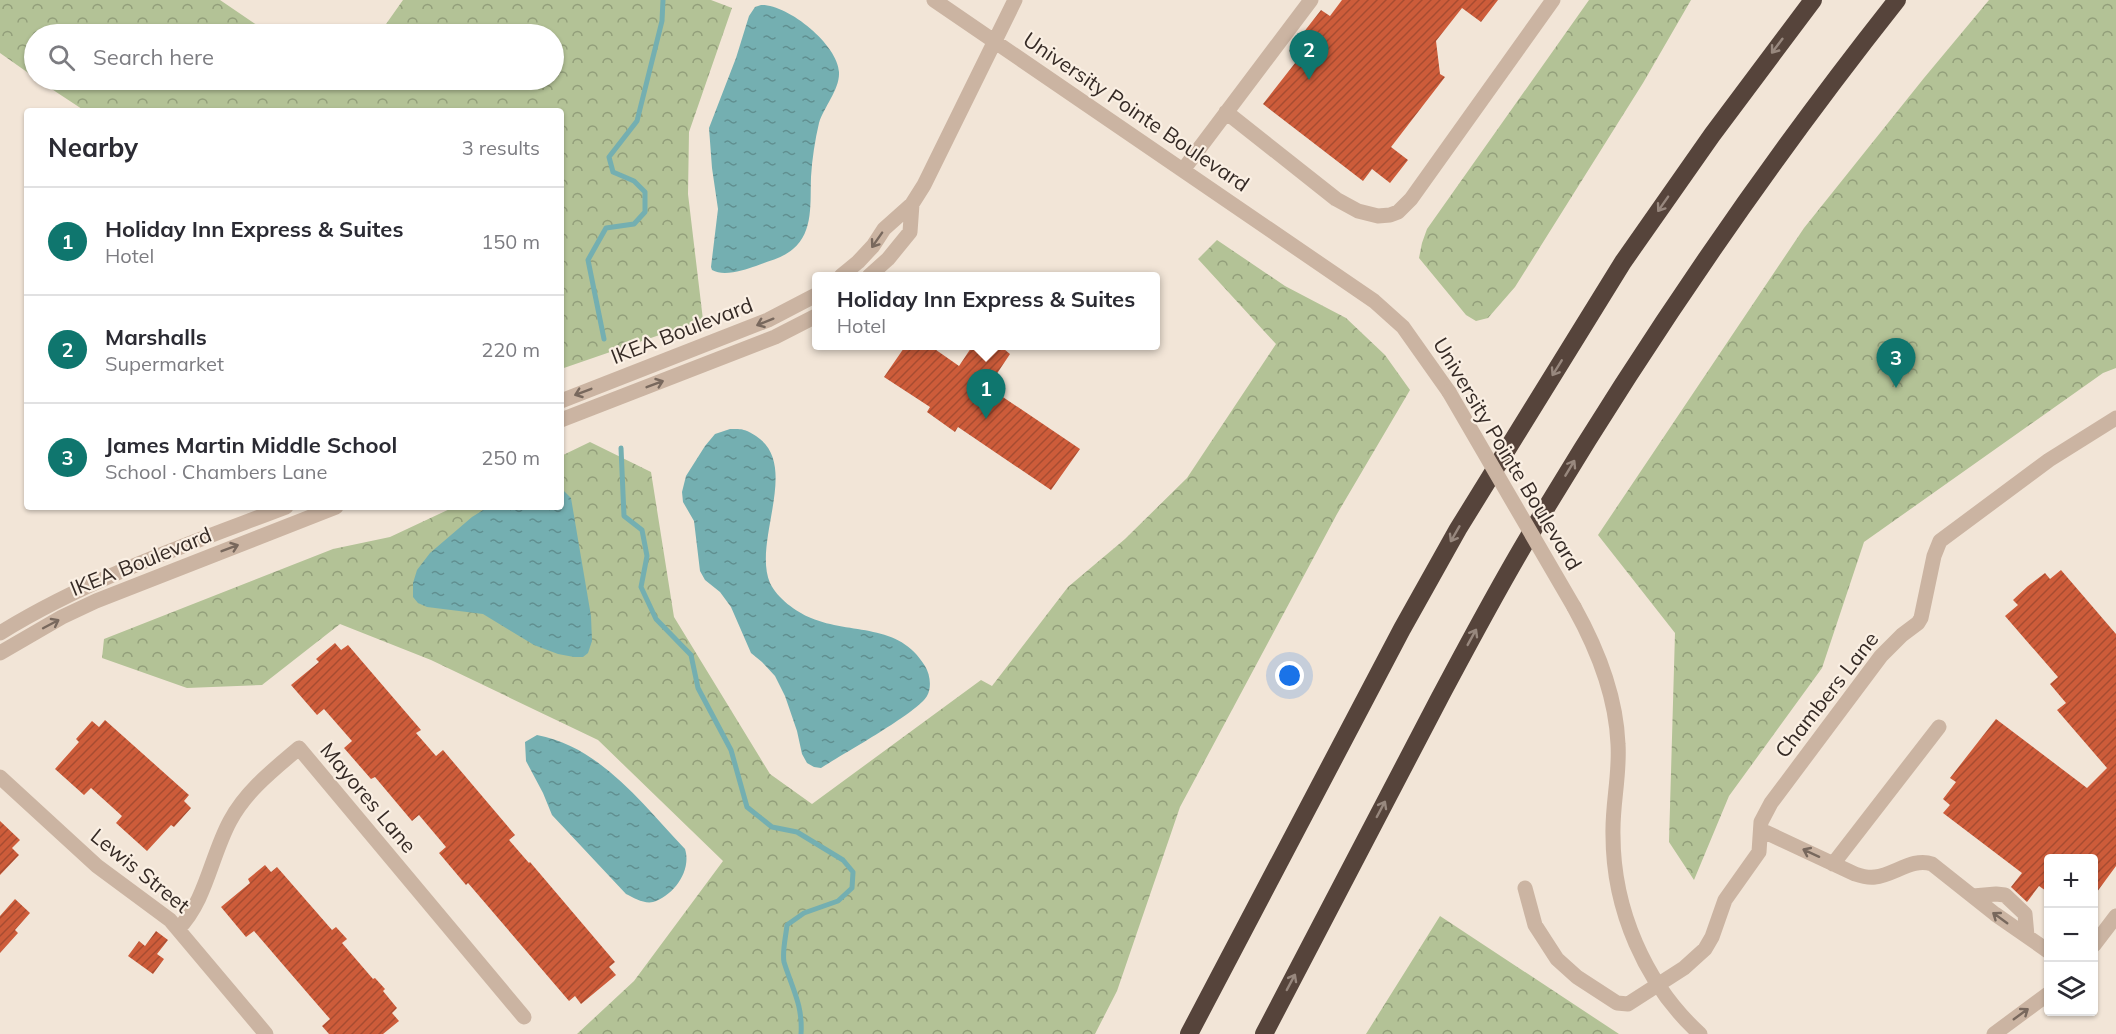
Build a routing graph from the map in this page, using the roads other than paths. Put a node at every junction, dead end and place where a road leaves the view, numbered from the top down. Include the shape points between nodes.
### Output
1 (934, 0) edge
2 (1015, 0) edge
3 (1311, 0) edge
4 (1553, 0) edge
5 (1813, 0) edge
6 (1897, 0) edge
7 (996, 42) junction
8 (1226, 112) junction
9 (1183, 170) junction
10 (912, 204) junction
11 (846, 272) edge
12 (873, 272) edge
13 (812, 297) edge
14 (812, 318) edge
15 (564, 400) edge
16 (2116, 418) edge
17 (564, 419) edge
18 (278, 510) edge
19 (328, 510) edge
20 (0, 633) edge
21 (0, 653) edge
22 (1939, 727) dead end
23 (0, 777) edge
24 (1761, 830) junction
25 (1833, 864) junction
26 (1525, 888) dead end
27 (1973, 896) junction
28 (2116, 916) edge
29 (178, 929) junction
30 (2027, 936) junction
31 (2098, 940) edge
32 (2044, 948) edge
33 (1659, 985) junction
34 (2044, 998) edge
35 (524, 1017) dead end
36 (266, 1034) edge
37 (1189, 1034) edge
38 (1264, 1034) edge
39 (1700, 1034) edge
40 (1994, 1034) edge

1 - 7 street, University Pointe Boulevard
2 - 7 street
3 - 8 street
4 - 8 street via 1411,199 1390,215 1367,214 1336,199
5 -> 37 highway via 1623,262 1464,519 1396,639
38 -> 6 highway via 1532,530 1687,286 1776,158
7 - 9 street, University Pointe Boulevard
7 - 10 street
8 - 9 street
9 - 33 street, University Pointe Boulevard, bridge via 1374,300 1408,333 1449,392 1574,607 1601,664 1615,711 1618,760 1613,852 1619,893 1635,939
10 -> 11 street
10 - 12 street via 910,232
13 -> 15 street, IKEA Boulevard via 768,320
17 -> 14 street, IKEA Boulevard via 775,337
16 - 24 street, Chambers Lane via 2049,460 1940,541 1918,623 1881,656 1771,803
18 - 20 street, IKEA Boulevard via 98,580
21 -> 19 street, IKEA Boulevard via 105,597
22 - 25 street
23 - 29 street, Lewis Street via 97,866
25 -> 24 street
24 - 33 street, Chambers Lane via 1759,852 1725,900 1706,950
25 - 27 street via 1874,878 1926,862
26 - 33 street, Chambers Lane via 1535,924 1545,942 1577,977 1623,1005
30 -> 27 street
27 - 30 street via 2005,895 2025,914
28 - 31 street
29 - 35 street, Mayores Lane via 192,913 222,837 238,808 256,785 299,748
29 - 36 street, Lewis Street
30 - 32 street
33 - 39 street, University Pointe Boulevard
40 -> 34 street

